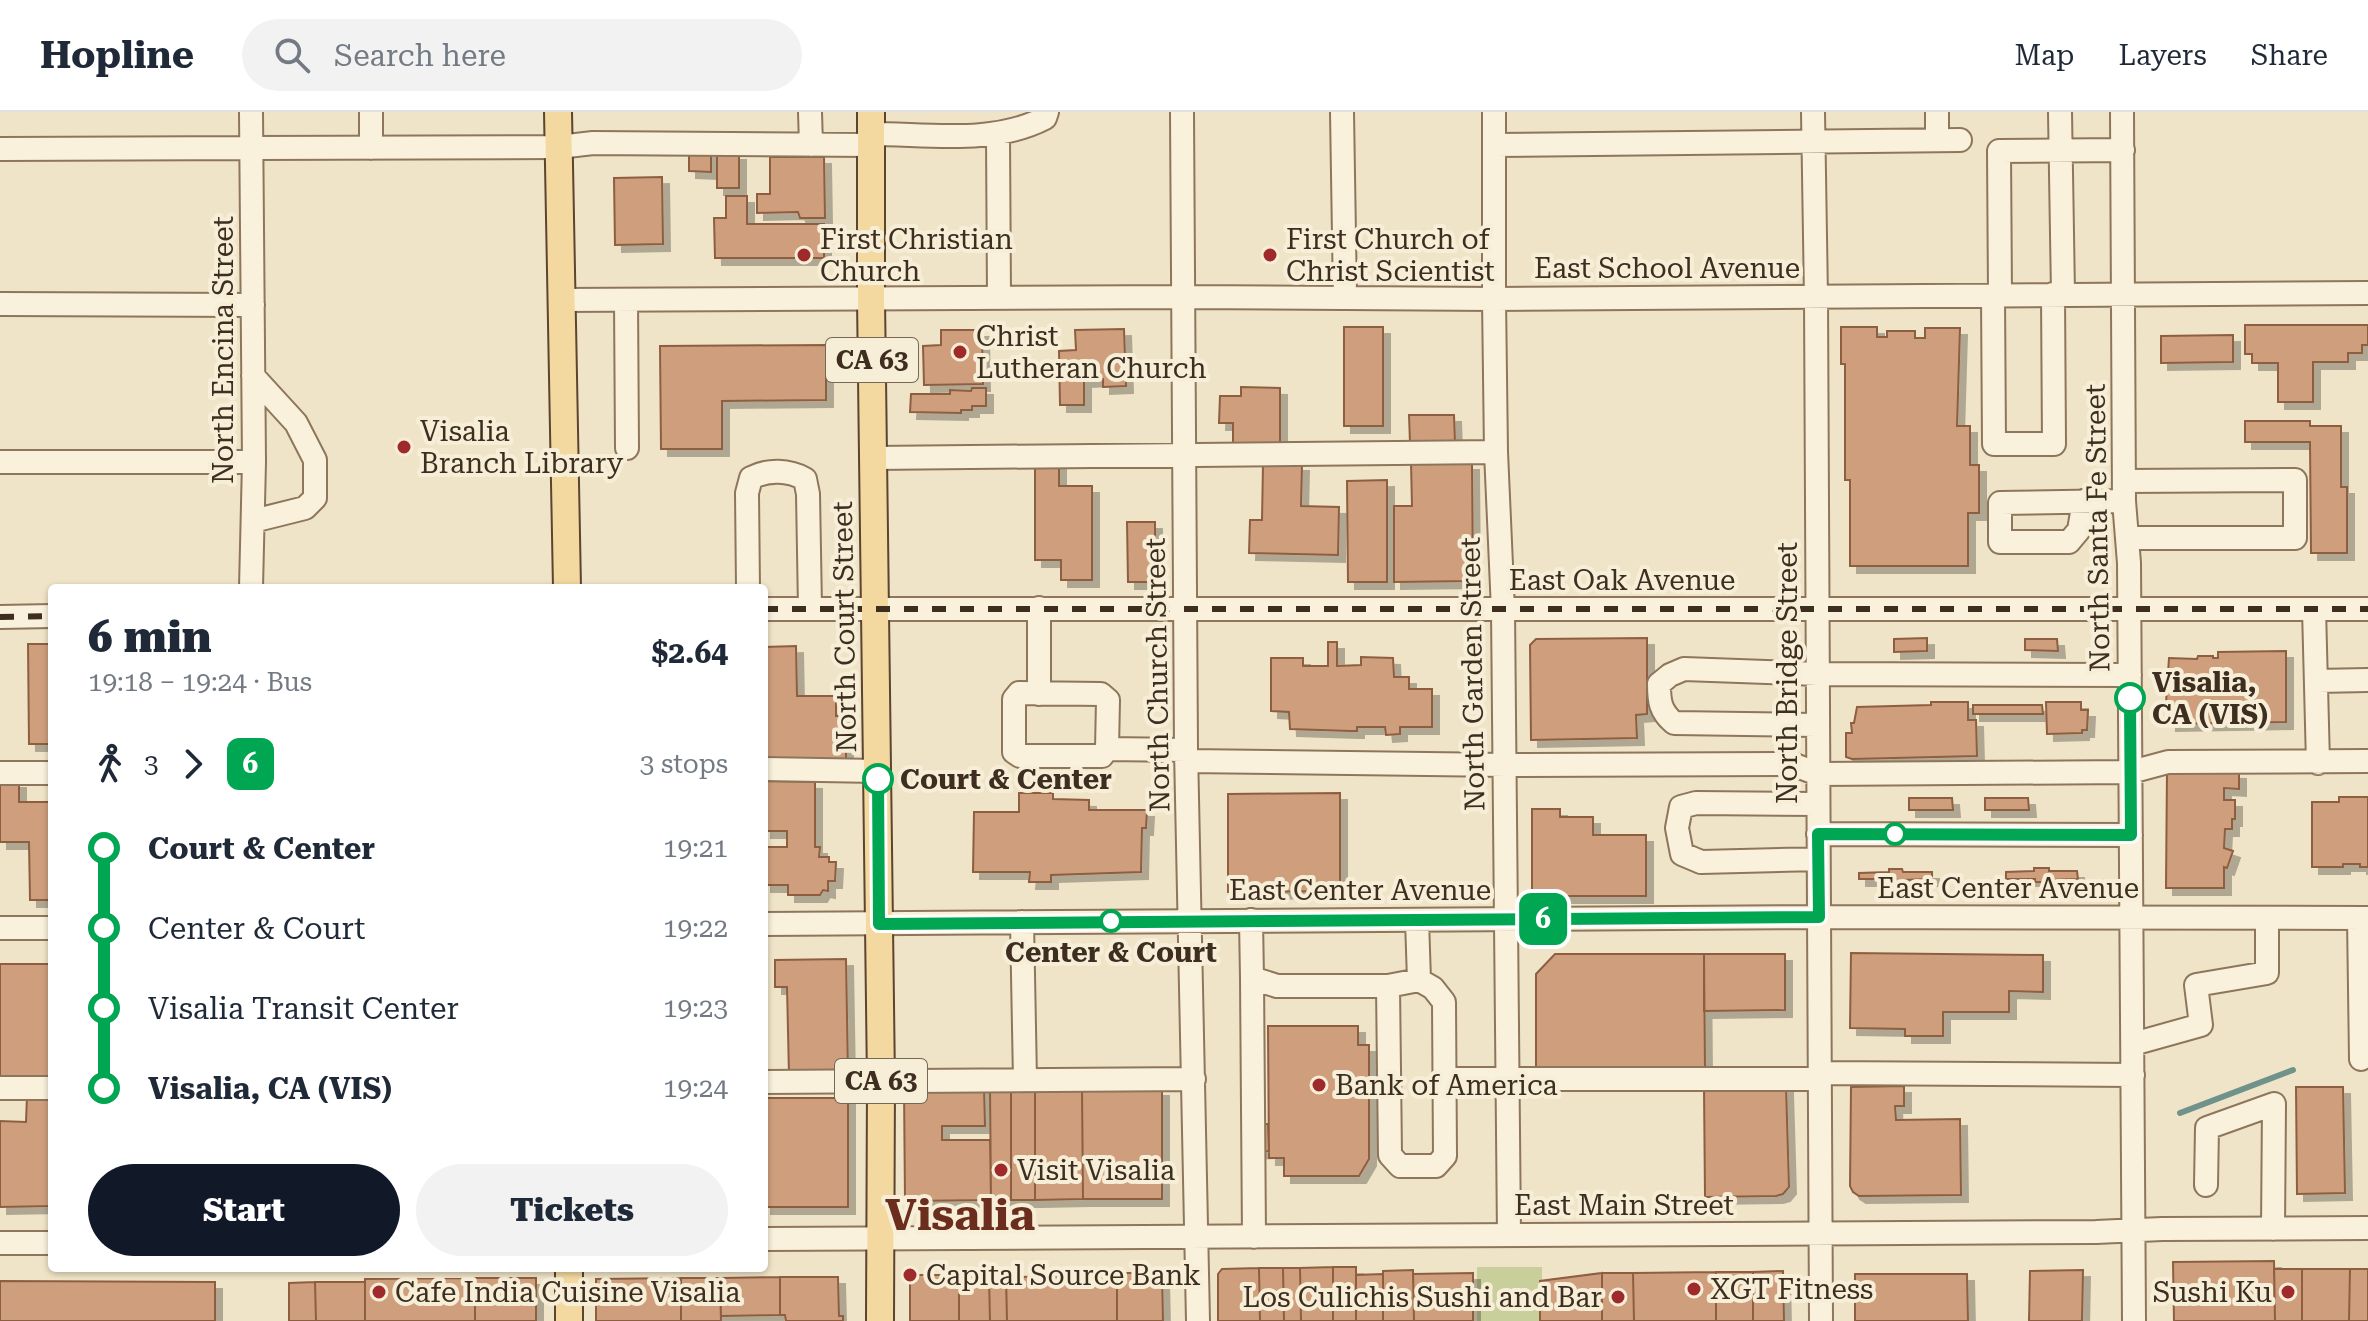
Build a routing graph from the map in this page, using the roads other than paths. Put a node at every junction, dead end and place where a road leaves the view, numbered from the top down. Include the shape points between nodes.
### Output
1 (251, 112) edge
2 (371, 112) edge
3 (558, 112) edge
4 (810, 112) edge
5 (1047, 112) edge
6 (1182, 112) edge
7 (1342, 112) edge
8 (1494, 112) edge
9 (1813, 112) edge
10 (1937, 112) edge
11 (2060, 112) edge
12 (2122, 112) edge
13 (871, 130) edge
14 (998, 135) junction
15 (1814, 140) junction
16 (1937, 140) junction
17 (1960, 140) dead end
18 (811, 145) junction
19 (1494, 145) junction
20 (559, 147) junction
21 (252, 148) junction
22 (371, 148) junction
23 (0, 149) edge
24 (2061, 150) junction
25 (2123, 150) junction
26 (2123, 293) junction
27 (2368, 293) edge
28 (2058, 294) junction
29 (1997, 295) junction
30 (1185, 297) junction
31 (999, 298) junction
32 (1345, 298) junction
33 (1816, 298) junction
34 (871, 299) junction
35 (1494, 299) junction
36 (560, 300) junction
37 (626, 300) junction
38 (0, 304) edge
39 (253, 305) junction
40 (253, 376) junction
41 (627, 448) dead end
42 (1496, 452) junction
43 (1185, 453) junction
44 (874, 458) junction
45 (0, 462) edge
46 (254, 462) junction
47 (2124, 491) junction
48 (2084, 501) dead end
49 (253, 521) junction
50 (2129, 538) junction
51 (251, 584) edge
52 (567, 584) edge
53 (748, 584) edge
54 (2130, 607) junction
55 (810, 608) junction
56 (876, 608) junction
57 (1039, 608) junction
58 (1185, 608) junction
59 (768, 609) edge
60 (1816, 609) junction
61 (2314, 609) junction
62 (2368, 609) edge
63 (1503, 610) junction
64 (48, 616) edge
65 (0, 617) edge
66 (1817, 674) junction
67 (2130, 675) junction
68 (2368, 680) edge
69 (2317, 681) junction
70 (1039, 694) junction
71 (1817, 725) junction
72 (1107, 749) junction
73 (1186, 756) junction
74 (2368, 761) edge
75 (2318, 763) junction
76 (1505, 765) junction
77 (768, 769) edge
78 (877, 771) junction
79 (2131, 772) junction
80 (0, 773) edge
81 (48, 773) edge
82 (1818, 774) junction
83 (1818, 804) junction
84 (1818, 834) junction
85 (2131, 835) junction
86 (1818, 859) junction
87 (1819, 917) junction
88 (2131, 918) junction
89 (2364, 918) edge
90 (1506, 919) junction
91 (2267, 919) junction
92 (1251, 920) junction
93 (1417, 920) junction
94 (1191, 921) junction
95 (1022, 922) junction
96 (768, 924) edge
97 (879, 924) junction
98 (0, 928) edge
99 (48, 928) edge
100 (1252, 978) junction
101 (1419, 980) junction
102 (1388, 986) junction
103 (2133, 1044) junction
104 (2361, 1059) dead end
105 (2133, 1075) junction
106 (1820, 1076) junction
107 (1194, 1079) junction
108 (1443, 1079) junction
109 (1025, 1080) junction
110 (1508, 1080) junction
111 (768, 1082) edge
112 (881, 1082) junction
113 (0, 1088) edge
114 (48, 1088) edge
115 (2206, 1185) dead end
116 (2368, 1228) edge
117 (2273, 1229) junction
118 (2134, 1230) junction
119 (1822, 1233) junction
120 (1509, 1235) junction
121 (1197, 1237) junction
122 (1254, 1237) junction
123 (880, 1238) junction
124 (768, 1239) edge
125 (0, 1243) edge
126 (48, 1243) edge
127 (569, 1272) edge
128 (569, 1321) edge
129 (880, 1321) edge
130 (1198, 1321) edge
131 (1821, 1321) edge
132 (2134, 1321) edge

1 - 21 street, North Encina Street
2 - 22 street
3 - 20 main road
4 - 18 street
5 - 14 street via 1033,124
6 - 30 street, North Church Street
7 - 32 street
8 - 19 street, North Garden Street
9 - 15 street, North Bridge Street
10 - 16 street
11 - 24 street
12 - 25 street, North Santa Fe Street
13 - 14 street
13 - 18 street
13 - 34 main road, North Court Street / CA 63
14 - 31 street
15 - 16 street
15 - 19 street
15 - 33 street, North Bridge Street
16 - 17 street
18 - 20 street
19 - 35 street, North Garden Street
20 - 22 street
20 - 36 main road
21 - 22 street
21 - 23 street
21 - 39 street, North Encina Street
24 - 25 street
24 - 28 street
24 - 29 street via 1999,151
25 - 26 street, North Santa Fe Street
26 - 27 street, East School Avenue
26 - 28 street, East School Avenue
26 - 47 street, North Santa Fe Street
28 - 29 street, East School Avenue
28 - 29 street via 2054,444 1994,444
29 - 33 street, East School Avenue
30 - 31 street, East School Avenue
30 - 32 street, East School Avenue
30 - 43 street, North Church Street
31 - 34 street, East School Avenue
32 - 35 street, East School Avenue
33 - 35 street, East School Avenue
33 - 60 street, North Bridge Street
34 - 37 street, East School Avenue
34 - 44 main road, North Court Street / CA 63
35 - 42 street, North Garden Street
36 - 37 street, East School Avenue
36 - 52 main road
37 - 41 street
38 - 39 street
39 - 40 street, North Encina Street
40 - 46 street, North Encina Street
40 - 49 street via 296,423 315,460 315,498 305,508
42 - 43 street
42 - 63 street, North Garden Street
43 - 44 street
43 - 58 street, North Church Street
44 - 56 main road, North Court Street / CA 63
45 - 46 street
46 - 49 street, North Encina Street
47 - 48 street
47 - 50 street, North Santa Fe Street
47 - 50 street via 2295,480 2295,538
49 - 51 street, North Encina Street
50 - 54 street, North Santa Fe Street
53 - 55 street via 751,478 793,472 805,479 808,494
54 - 60 street, East Oak Avenue
54 - 61 street, East Oak Avenue
54 - 67 street, North Santa Fe Street
55 - 56 street, East Oak Avenue
55 - 59 street, East Oak Avenue
56 - 57 street, East Oak Avenue
56 - 78 main road, North Court Street / CA 63
57 - 58 street, East Oak Avenue
57 - 70 street
58 - 63 street, East Oak Avenue
58 - 73 street, North Church Street
60 - 63 street, East Oak Avenue
60 - 66 street, North Bridge Street
61 - 62 street, East Oak Avenue
61 - 69 street
63 - 76 street, North Garden Street
64 - 65 street
66 - 67 street
66 - 71 street, North Bridge Street
66 - 71 street via 1684,669 1659,684 1659,703 1674,723
67 - 79 street, North Santa Fe Street
68 - 69 street
69 - 75 street
70 - 72 street via 1101,694 1108,700
70 - 72 street via 1019,693 1014,699 1014,752 1102,756
71 - 82 street, North Bridge Street
72 - 73 street
73 - 76 street
73 - 94 street, North Church Street
74 - 75 street
75 - 79 street via 2168,762
76 - 82 street via 1792,764
76 - 90 street, North Garden Street
77 - 78 street
78 - 97 main road, North Court Street / CA 63
79 - 82 street
79 - 85 street, North Santa Fe Street
80 - 81 street
82 - 83 street, North Bridge Street
83 - 84 street, North Bridge Street
83 - 86 street via 1696,803 1681,807 1677,828 1682,854 1701,862
84 - 85 street
84 - 86 street, North Bridge Street
85 - 88 street, North Santa Fe Street
86 - 87 street, North Bridge Street
87 - 88 street, East Center Avenue
87 - 90 street, East Center Avenue
87 - 106 street, North Bridge Street
88 - 91 street, East Center Avenue
88 - 103 street, North Santa Fe Street
89 - 91 street, East Center Avenue
89 - 104 street
90 - 93 street, East Center Avenue
90 - 110 street, North Garden Street
91 - 103 street via 2267,973 2196,985 2201,1025
92 - 93 street, East Center Avenue
92 - 94 street, East Center Avenue
92 - 100 street
93 - 101 street
94 - 95 street, East Center Avenue
94 - 107 street, North Church Street
95 - 97 street, East Center Avenue
95 - 109 street
96 - 97 street, East Center Avenue
97 - 112 main road, North Court Street / CA 63
98 - 99 street
100 - 102 street via 1277,986
100 - 122 street
101 - 102 street
101 - 108 street via 1444,1002
102 - 108 street via 1390,1155 1400,1166 1436,1166 1445,1156
103 - 105 street, North Santa Fe Street
105 - 106 street
105 - 118 street, North Santa Fe Street
106 - 110 street
106 - 119 street, North Bridge Street
107 - 109 street
107 - 121 street, North Church Street
108 - 110 street
109 - 112 street
110 - 120 street, North Garden Street
111 - 112 street
112 - 123 main road, North Court Street / CA 63
113 - 114 street
115 - 117 street via 2207,1128 2274,1104
116 - 117 street, East Main Street
117 - 118 street, East Main Street
118 - 119 street, East Main Street
118 - 132 street, North Santa Fe Street
119 - 120 street, East Main Street
119 - 131 street, North Bridge Street
120 - 122 street, East Main Street
121 - 122 street, East Main Street
121 - 123 street, East Main Street
121 - 130 street, North Church Street
123 - 124 street, East Main Street
123 - 129 main road, CA 63
125 - 126 street
127 - 128 main road

